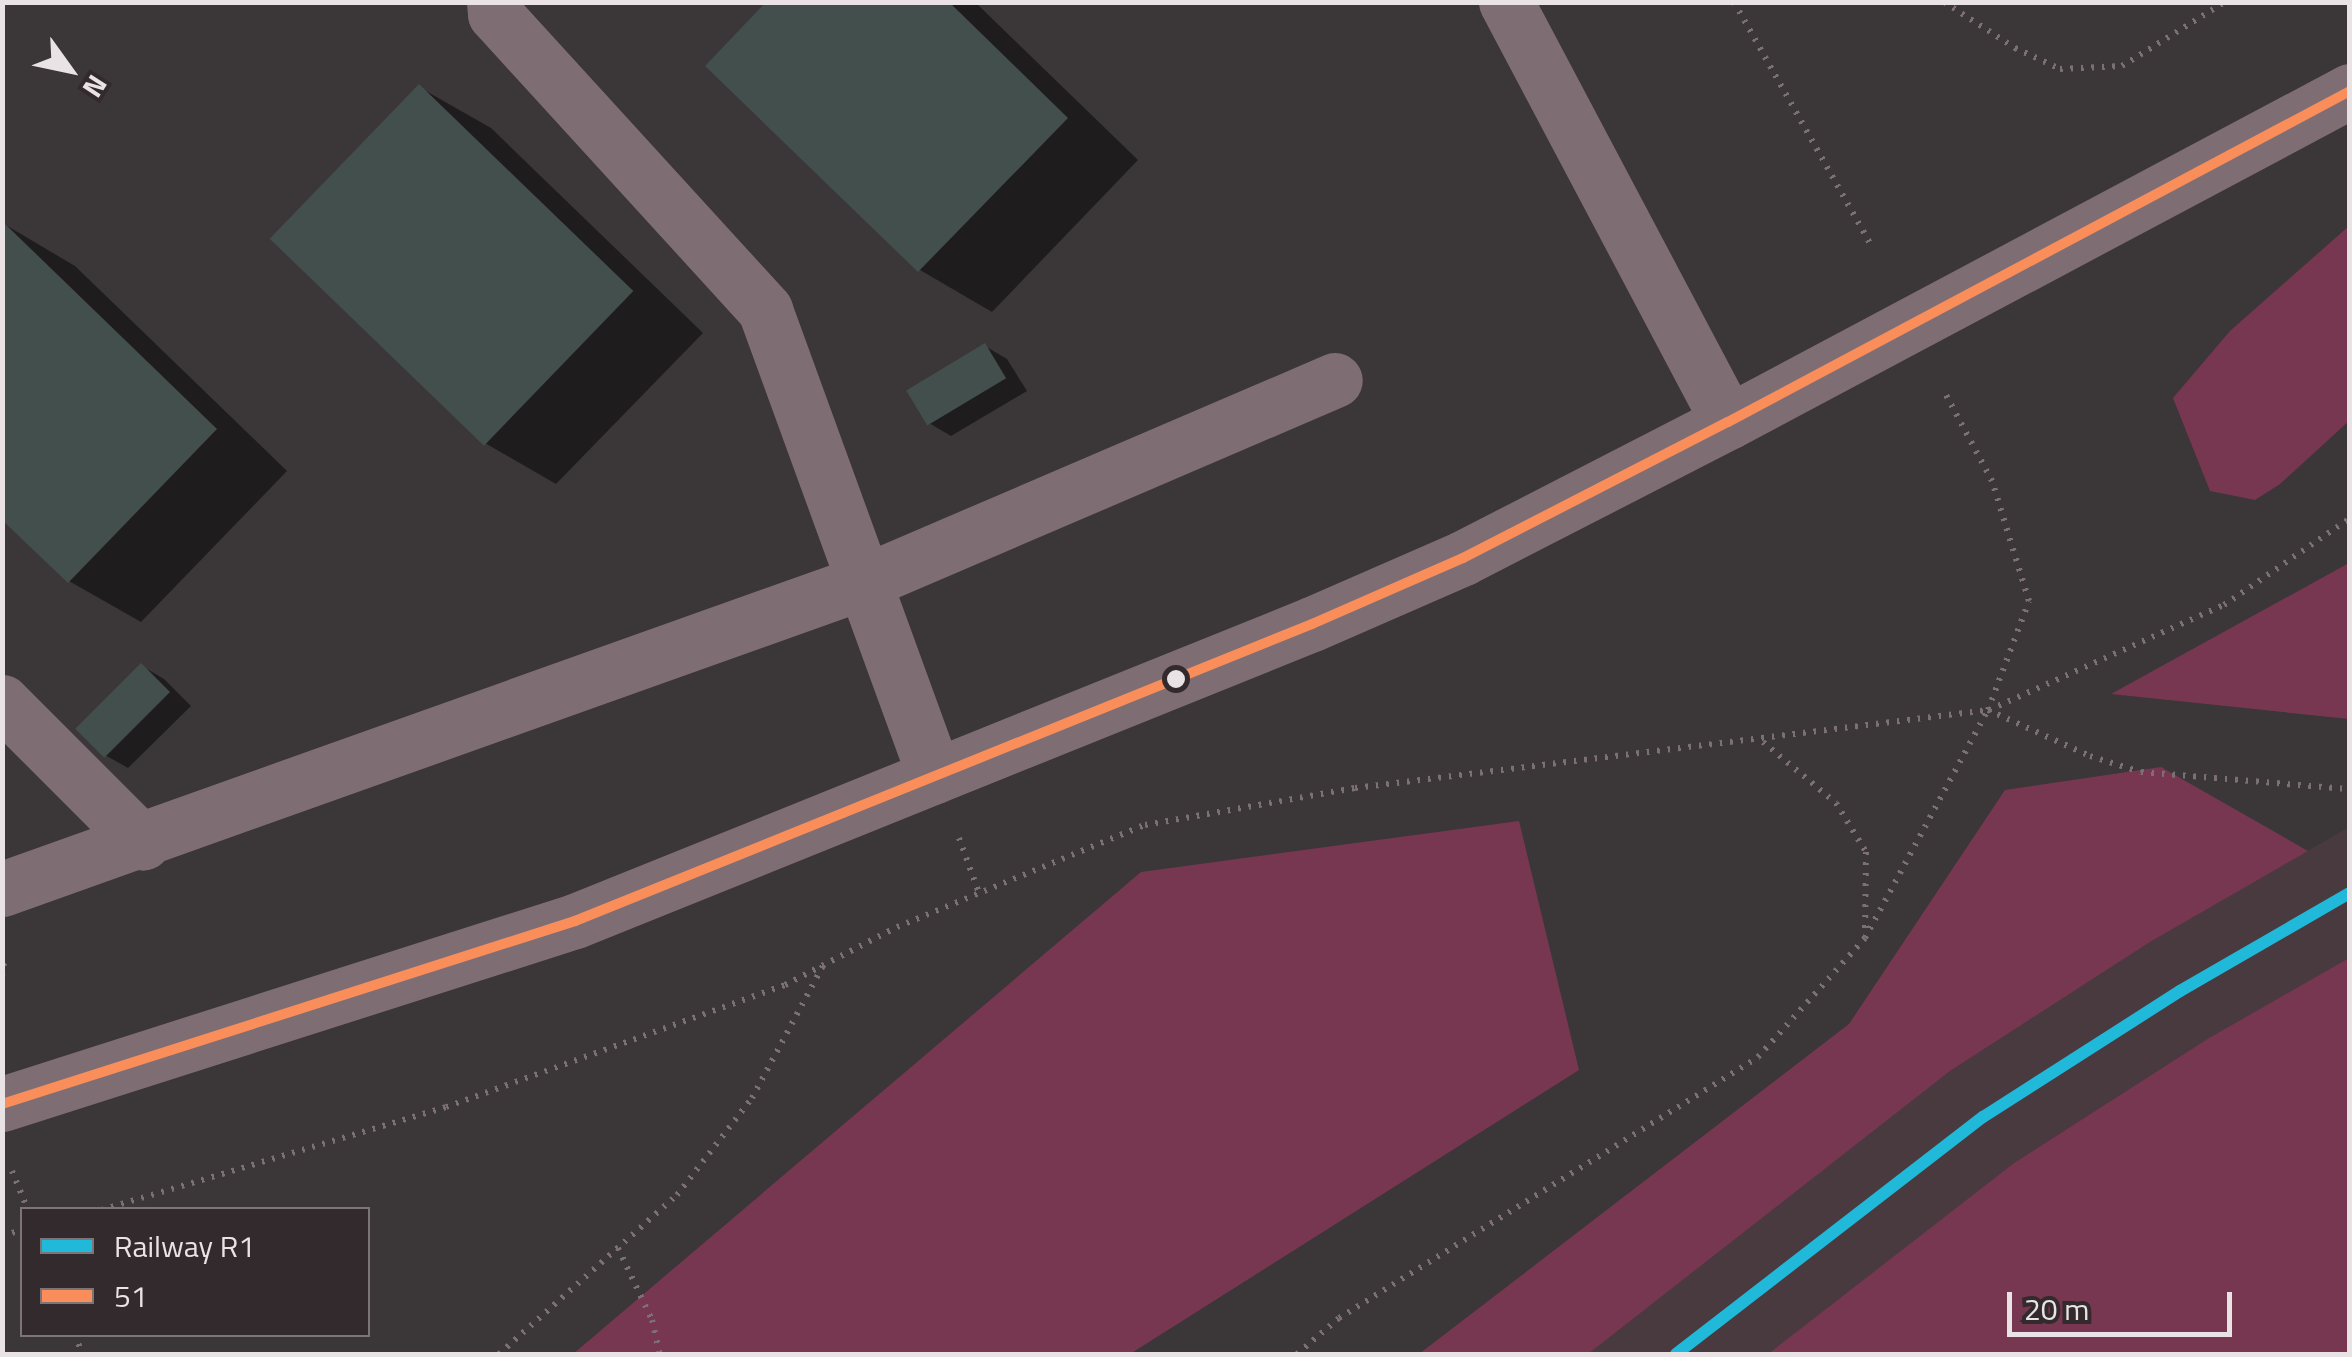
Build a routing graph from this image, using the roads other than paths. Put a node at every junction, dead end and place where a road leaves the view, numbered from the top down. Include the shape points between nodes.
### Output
1 (494, 2) edge
2 (1506, 2) edge
3 (2350, 91) edge
4 (1334, 380) dead end
5 (1728, 422) junction
6 (866, 581) junction
7 (2, 702) edge
8 (936, 776) junction
9 (143, 842) junction
10 (2, 889) edge
11 (2, 1104) edge

1 - 6 street via 495,14 765,310
2 - 5 street
3 - 5 street
4 - 6 street
5 - 8 street via 1446,565
6 - 8 street
6 - 9 street
7 - 9 street
8 - 11 street via 575,921
9 - 10 street

